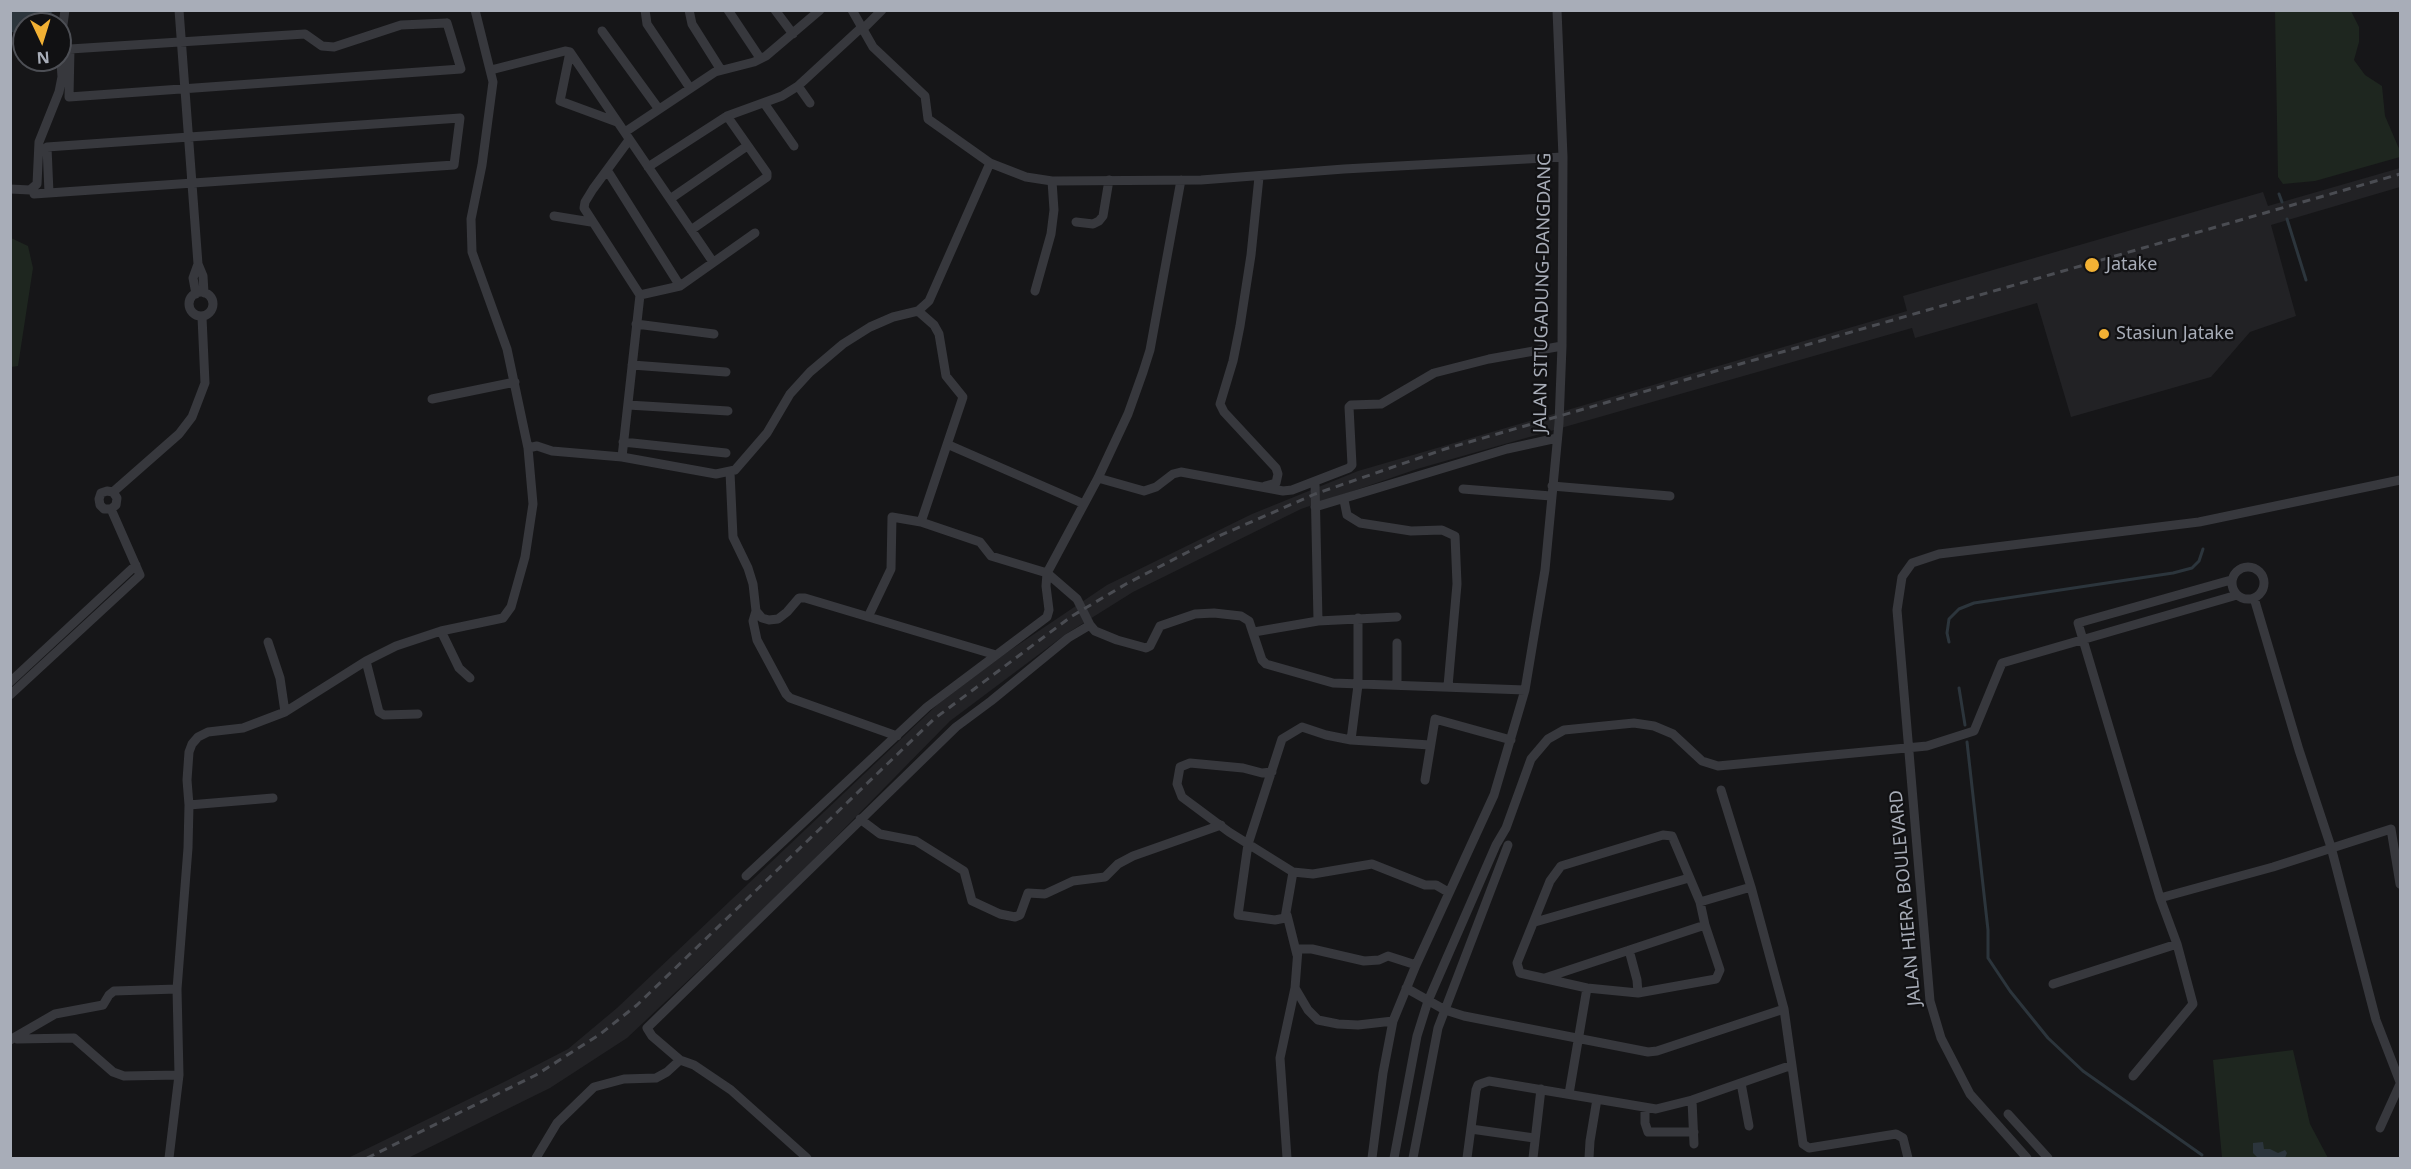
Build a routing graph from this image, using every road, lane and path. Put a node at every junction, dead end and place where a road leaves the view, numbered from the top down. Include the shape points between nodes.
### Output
1 (179, 10) edge
2 (475, 10) edge
3 (645, 10) edge
4 (689, 10) edge
5 (728, 10) edge
6 (775, 10) edge
7 (820, 10) edge
8 (852, 10) edge
9 (882, 10) edge
10 (1557, 10) edge
11 (862, 28) junction
12 (602, 31) dead end
13 (793, 34) junction
14 (181, 42) junction
15 (570, 52) junction
16 (760, 58) junction
17 (491, 70) junction
18 (721, 70) junction
19 (62, 72) edge
20 (798, 86) junction
21 (690, 88) junction
22 (185, 89) junction
23 (810, 102) dead end
24 (764, 103) junction
25 (658, 108) junction
26 (727, 116) junction
27 (617, 122) junction
28 (627, 136) junction
29 (189, 137) junction
30 (747, 146) junction
31 (794, 146) dead end
32 (1563, 157) junction
33 (990, 163) junction
34 (648, 167) junction
35 (606, 170) junction
36 (1258, 177) junction
37 (1109, 180) junction
38 (1181, 180) junction
39 (1052, 181) junction
40 (192, 183) junction
41 (10, 189) edge
42 (49, 193) junction
43 (34, 194) dead end
44 (670, 199) junction
45 (554, 216) dead end
46 (591, 222) junction
47 (1076, 222) dead end
48 (691, 230) junction
49 (755, 233) dead end
50 (713, 262) junction
51 (680, 286) junction
52 (1035, 291) dead end
53 (200, 293) junction
54 (640, 295) junction
55 (918, 311) junction
56 (202, 317) junction
57 (636, 324) junction
58 (714, 334) dead end
59 (1562, 346) junction
60 (632, 365) junction
61 (726, 372) dead end
62 (515, 382) junction
63 (432, 399) dead end
64 (628, 405) junction
65 (729, 411) dead end
66 (1557, 438) junction
67 (623, 442) junction
68 (948, 445) junction
69 (528, 448) junction
70 (726, 453) dead end
71 (622, 457) junction
72 (730, 472) junction
73 (1098, 478) junction
74 (2400, 480) edge
75 (1315, 482) junction
76 (1263, 487) junction
77 (1463, 489) dead end
78 (1551, 491) junction
79 (113, 492) junction
80 (1670, 496) dead end
81 (1344, 500) junction
82 (1084, 504) junction
83 (1315, 507) junction
84 (111, 509) junction
85 (921, 522) junction
86 (138, 570) junction
87 (1047, 573) junction
88 (2231, 580) junction
89 (2237, 595) junction
90 (2254, 598) junction
91 (756, 611) junction
92 (868, 617) junction
93 (1397, 617) dead end
94 (1358, 618) junction
95 (1317, 621) junction
96 (1090, 625) junction
97 (441, 631) junction
98 (1254, 632) junction
99 (2082, 639) junction
100 (268, 642) dead end
101 (1397, 643) dead end
102 (996, 655) junction
103 (366, 661) junction
104 (470, 678) dead end
105 (10, 682) edge
106 (1358, 685) junction
107 (1397, 686) junction
108 (1448, 686) junction
109 (1524, 690) junction
110 (10, 695) edge
111 (285, 712) junction
112 (418, 714) dead end
113 (897, 736) junction
114 (1351, 740) junction
115 (1511, 740) junction
116 (1430, 745) junction
117 (1909, 748) junction
118 (1272, 772) junction
119 (1425, 780) dead end
120 (1721, 790) dead end
121 (273, 798) dead end
122 (189, 805) junction
123 (860, 819) junction
124 (1221, 825) junction
125 (1248, 844) junction
126 (1508, 845) dead end
127 (2331, 847) junction
128 (1293, 872) junction
129 (746, 876) dead end
130 (1689, 878) junction
131 (2400, 884) edge
132 (1751, 887) junction
133 (1448, 892) junction
134 (2160, 898) junction
135 (1700, 902) junction
136 (1287, 915) junction
137 (1534, 922) junction
138 (1705, 925) junction
139 (2177, 944) junction
140 (1629, 950) junction
141 (1297, 955) junction
142 (1416, 965) junction
143 (1544, 978) junction
144 (2053, 984) dead end
145 (1294, 988) junction
146 (1406, 988) junction
147 (1587, 988) junction
148 (177, 989) junction
149 (1638, 993) junction
150 (1428, 1000) junction
151 (1784, 1009) junction
152 (1445, 1010) junction
153 (1393, 1021) junction
154 (1580, 1039) junction
155 (13, 1040) edge
156 (680, 1060) junction
157 (1792, 1065) junction
158 (179, 1075) junction
159 (2133, 1076) dead end
160 (1741, 1083) junction
161 (2400, 1083) edge
162 (1540, 1089) junction
163 (1569, 1094) junction
164 (1597, 1099) junction
165 (1692, 1100) junction
166 (1645, 1108) junction
167 (2008, 1114) dead end
168 (1749, 1126) dead end
169 (2380, 1128) dead end
170 (1472, 1129) junction
171 (1694, 1132) junction
172 (1534, 1138) junction
173 (1694, 1144) dead end
174 (1809, 1148) junction
175 (170, 1158) edge
176 (536, 1158) edge
177 (807, 1158) edge
178 (1287, 1158) edge
179 (1372, 1158) edge
180 (1394, 1158) edge
181 (1413, 1158) edge
182 (1467, 1158) edge
183 (1533, 1158) edge
184 (1589, 1158) edge
185 (1811, 1158) edge
186 (1908, 1158) edge
187 (2027, 1158) edge
188 (2048, 1158) edge

1 - 14 street
2 - 17 street
3 - 21 street via 646,24
4 - 18 street via 692,24
5 - 16 street
6 - 13 street
7 - 13 street
8 - 11 street
9 - 11 street
10 - 32 street, JALAN SITUGADUNG-DANGDANG
11 - 20 street
11 - 33 street via 873,47 925,96 928,118
12 - 25 street
13 - 16 street
14 - 22 street
14 - 22 street via 70,50 69,97
14 - 22 street via 305,34 322,46 334,47 401,25 447,23 461,69
15 - 17 street
15 - 27 street
15 - 27 street via 560,101
16 - 18 street
17 - 62 street via 492,101 470,232 476,266 504,336
18 - 21 street
19 - 41 street via 59,92 39,142 37,184 30,190
20 - 23 street
20 - 24 street
21 - 25 street
22 - 29 street
24 - 26 street
24 - 31 street
25 - 28 street
26 - 30 street
26 - 34 street
27 - 28 street
28 - 34 street
28 - 35 street
29 - 40 street
29 - 40 street via 460,118 454,165
29 - 42 street via 47,147
30 - 44 street
30 - 48 street via 767,177
32 - 36 street
32 - 59 street, JALAN SITUGADUNG-DANGDANG
33 - 39 street via 1026,177
33 - 55 street via 942,278 930,301
34 - 44 street
35 - 46 street via 585,202
35 - 51 street
36 - 38 street
36 - 76 street via 1240,326 1220,404 1276,468 1276,483
37 - 38 street
37 - 39 street
37 - 47 street via 1103,216 1093,224
38 - 73 street via 1150,350 1132,404
39 - 52 street via 1051,234
40 - 42 street
40 - 53 street via 198,264 194,278
42 - 43 street
44 - 48 street
45 - 46 street
46 - 54 street
48 - 50 street
49 - 50 street
50 - 51 street
51 - 54 street
53 - 56 street via 191,298 189,305 191,311
53 - 56 street via 211,298 213,308
54 - 57 street
55 - 68 street via 939,334 946,376 963,398
55 - 72 street via 883,321 835,351 800,382 751,453
56 - 79 street via 205,383 192,417
57 - 58 street
57 - 60 street
59 - 66 street, JALAN SITUGADUNG-DANGDANG
59 - 75 street via 1434,373 1381,404 1351,405 1352,465
60 - 61 street
60 - 64 street
62 - 63 street
62 - 69 street
64 - 65 street
64 - 67 street
66 - 78 street, JALAN SITUGADUNG-DANGDANG
66 - 81 street via 1507,449
67 - 70 street
67 - 71 street
68 - 82 street
68 - 85 street
69 - 71 street
69 - 97 street via 532,517 511,607 503,618
71 - 72 street via 716,474
72 - 91 street via 733,537 751,575
73 - 76 street via 1139,491 1156,488 1177,472
73 - 82 street
74 - 117 street, JALAN HIERA BOULEVARD via 2199,522 1938,554 1912,563 1902,577 1897,610
75 - 76 street via 1287,491
75 - 83 street
77 - 78 street
78 - 80 street
78 - 109 street, JALAN SITUGADUNG-DANGDANG via 1545,570
79 - 84 street via 117,498
79 - 84 street via 101,493 99,499 104,509
81 - 83 street
81 - 108 street via 1347,514 1360,523 1411,531 1447,530 1455,536 1457,584
82 - 87 street
83 - 95 street
84 - 86 street
85 - 87 street via 980,542 991,556
85 - 92 street via 892,517 891,569
86 - 105 street
86 - 110 street
87 - 96 street via 1077,599
87 - 102 street via 1047,617
88 - 89 street
88 - 90 street via 2242,567 2260,571 2264,587
88 - 99 street via 2078,623
89 - 90 street
89 - 99 street
90 - 127 street
91 - 92 street via 762,618 778,619 799,598 805,598
91 - 113 street via 753,621 757,640 790,698
92 - 102 street
93 - 94 street
94 - 95 street
94 - 106 street
95 - 98 street
96 - 98 street via 1095,631 1146,648 1160,626 1195,614 1241,616 1249,621
96 - 123 street via 956,727
97 - 103 street
97 - 104 street via 459,668
98 - 106 street via 1266,664 1334,683
99 - 117 street via 2002,663 1974,731 1927,747
99 - 134 street
100 - 111 street via 280,678
101 - 107 street
102 - 113 street via 927,707
103 - 111 street
103 - 112 street via 379,712
106 - 107 street
106 - 114 street
107 - 108 street
108 - 109 street
109 - 115 street, JALAN SITUGADUNG-DANGDANG
111 - 122 street via 253,725 198,736 189,752
113 - 129 street
114 - 116 street
114 - 118 street via 1302,726 1282,739
115 - 116 street via 1436,718
115 - 133 street, JALAN SITUGADUNG-DANGDANG via 1494,795
116 - 119 street
117 - 150 street via 1718,766 1702,761 1673,734 1654,726 1634,723 1564,730 1548,739 1531,759 1506,828
117 - 187 street, JALAN HIERA BOULEVARD via 1930,1001 1941,1038 1970,1094
118 - 124 street via 1190,763 1180,767 1177,784 1182,797
118 - 125 street
120 - 132 street
121 - 122 street
122 - 148 street
123 - 124 street via 880,834 916,841 964,871 972,901 1015,917 1020,915 1028,893 1045,894 1073,881 1100,879 1133,856
123 - 156 street via 647,1028
124 - 125 street
125 - 128 street
125 - 136 street via 1239,915 1275,920
126 - 152 street
127 - 131 street via 2391,830
127 - 134 street
127 - 161 street via 2376,1020
128 - 133 street via 1313,874 1372,864
128 - 136 street
130 - 135 street
130 - 137 street
130 - 137 street via 1672,836 1663,835 1561,866 1550,881
132 - 135 street
132 - 151 street
133 - 142 street, JALAN SITUGADUNG-DANGDANG
134 - 139 street
135 - 138 street
136 - 141 street
137 - 143 street via 1517,963 1523,975
138 - 140 street
138 - 149 street via 1720,970 1716,979
139 - 144 street
139 - 159 street via 2193,1004
140 - 143 street
140 - 149 street
141 - 142 street via 1302,948 1364,961 1388,956
141 - 145 street
142 - 146 street, JALAN SITUGADUNG-DANGDANG
143 - 147 street
145 - 153 street via 1318,1020 1358,1025
145 - 178 street via 1280,1058
146 - 150 street
146 - 153 street, JALAN SITUGADUNG-DANGDANG
147 - 149 street
147 - 154 street
148 - 155 street via 114,991 103,1005 55,1014
148 - 158 street
150 - 152 street
150 - 180 street via 1417,1036
151 - 154 street via 1657,1051
151 - 157 street
152 - 154 street
152 - 181 street via 1433,1043
153 - 179 street, JALAN SITUGADUNG-DANGDANG
154 - 163 street
155 - 158 street via 74,1038 113,1072 124,1076
156 - 176 street via 656,1078 624,1079 594,1087 557,1123
156 - 177 street via 731,1090
157 - 160 street
157 - 174 street via 1803,1144
158 - 175 street
160 - 165 street
160 - 168 street
161 - 169 street
162 - 163 street
162 - 170 street via 1489,1081 1478,1085
162 - 172 street
163 - 164 street
164 - 166 street
164 - 184 street
165 - 166 street
165 - 171 street
166 - 171 street via 1648,1132
167 - 188 street
170 - 172 street
170 - 182 street
171 - 173 street
172 - 183 street
174 - 185 street
174 - 186 street via 1896,1134 1903,1138

